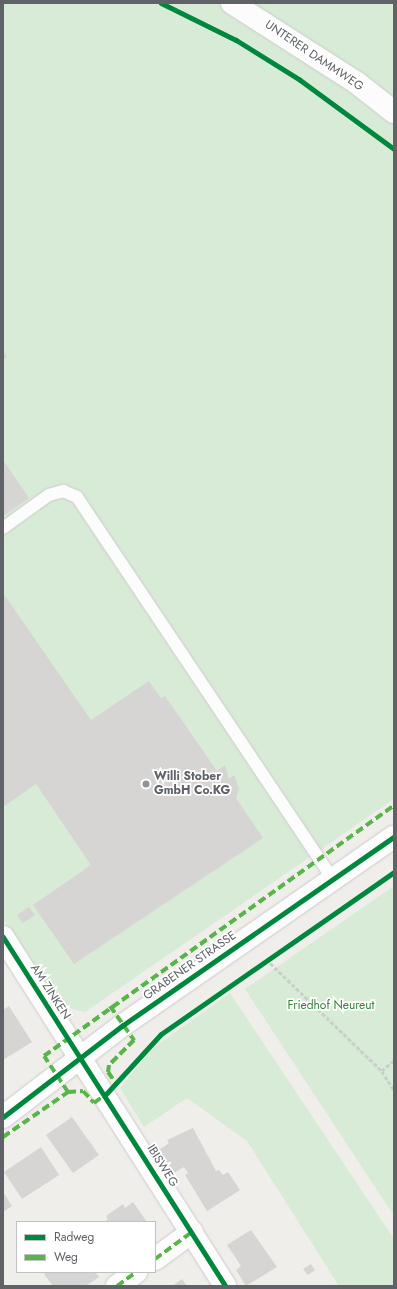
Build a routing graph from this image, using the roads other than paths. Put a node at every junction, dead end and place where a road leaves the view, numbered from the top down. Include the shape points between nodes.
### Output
1 (232, 3) edge
2 (394, 112) edge
3 (3, 528) edge
4 (394, 837) edge
5 (333, 879) junction
6 (3, 937) edge
7 (81, 1057) junction
8 (3, 1117) edge
9 (192, 1232) junction
10 (156, 1258) edge
11 (135, 1273) edge
12 (117, 1286) edge
13 (225, 1286) edge

1 - 2 street, UNTERER DAMMWEG via 357,83
3 - 5 lane via 49,496 63,491 77,497
4 - 5 street, GRABENER STRASSE
5 - 7 street, GRABENER STRASSE
6 - 7 street, AM ZINKEN
7 - 8 street, GRABENER STRASSE
7 - 9 street, IBISWEG
9 - 10 street
9 - 13 street, IBISWEG
11 - 12 street

